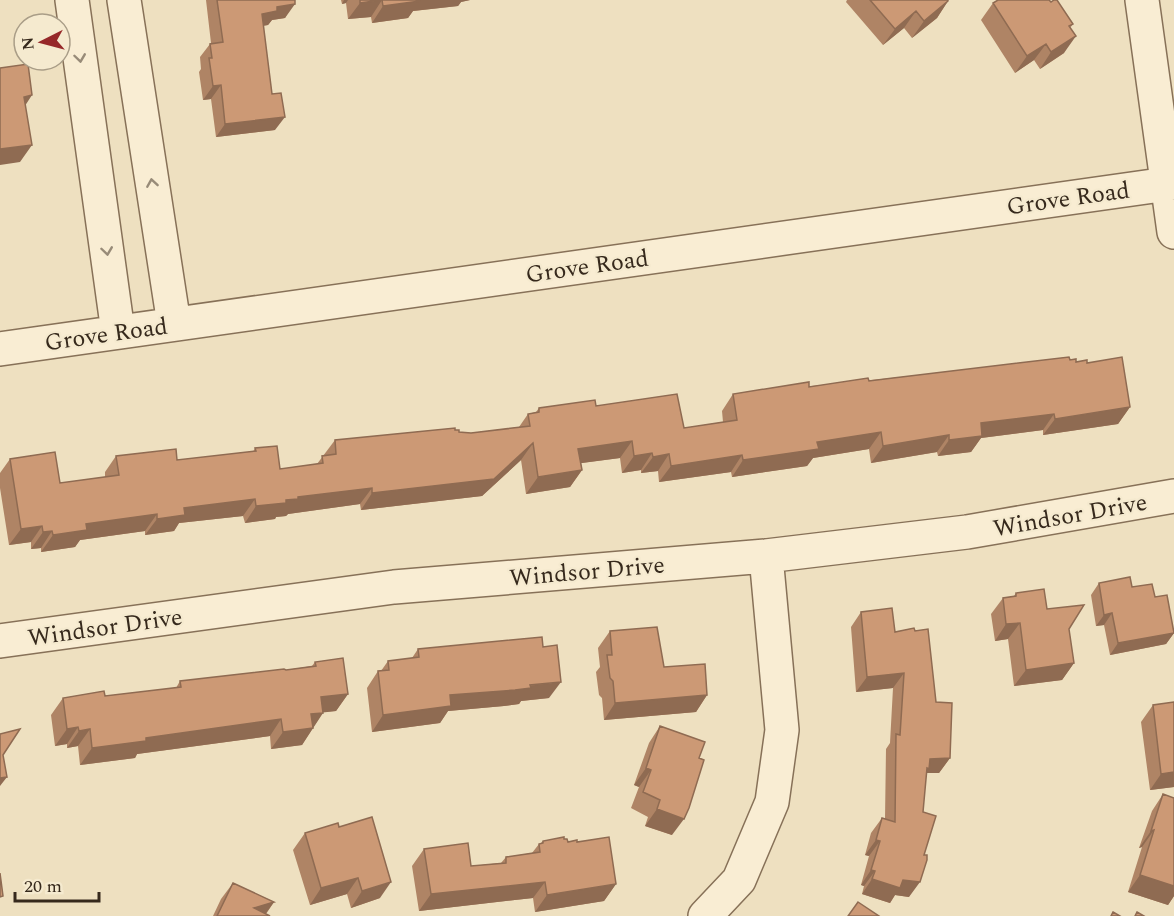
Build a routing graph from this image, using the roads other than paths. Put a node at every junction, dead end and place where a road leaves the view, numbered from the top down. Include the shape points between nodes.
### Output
1 (72, 0) edge
2 (124, 0) edge
3 (1142, 0) edge
4 (1171, 184) edge
5 (1174, 232) edge
6 (174, 324) junction
7 (118, 332) junction
8 (0, 349) edge
9 (1174, 496) edge
10 (766, 556) junction
11 (0, 641) edge
12 (705, 916) edge

1 -> 7 street
6 -> 2 street
3 - 4 street
4 - 5 street
4 - 6 street, Grove Road
6 - 7 street, Grove Road
7 - 8 street, Grove Road
9 - 10 street, Windsor Drive via 983,530
10 - 11 street, Windsor Drive via 393,587
10 - 12 street via 782,730 772,802 739,880

